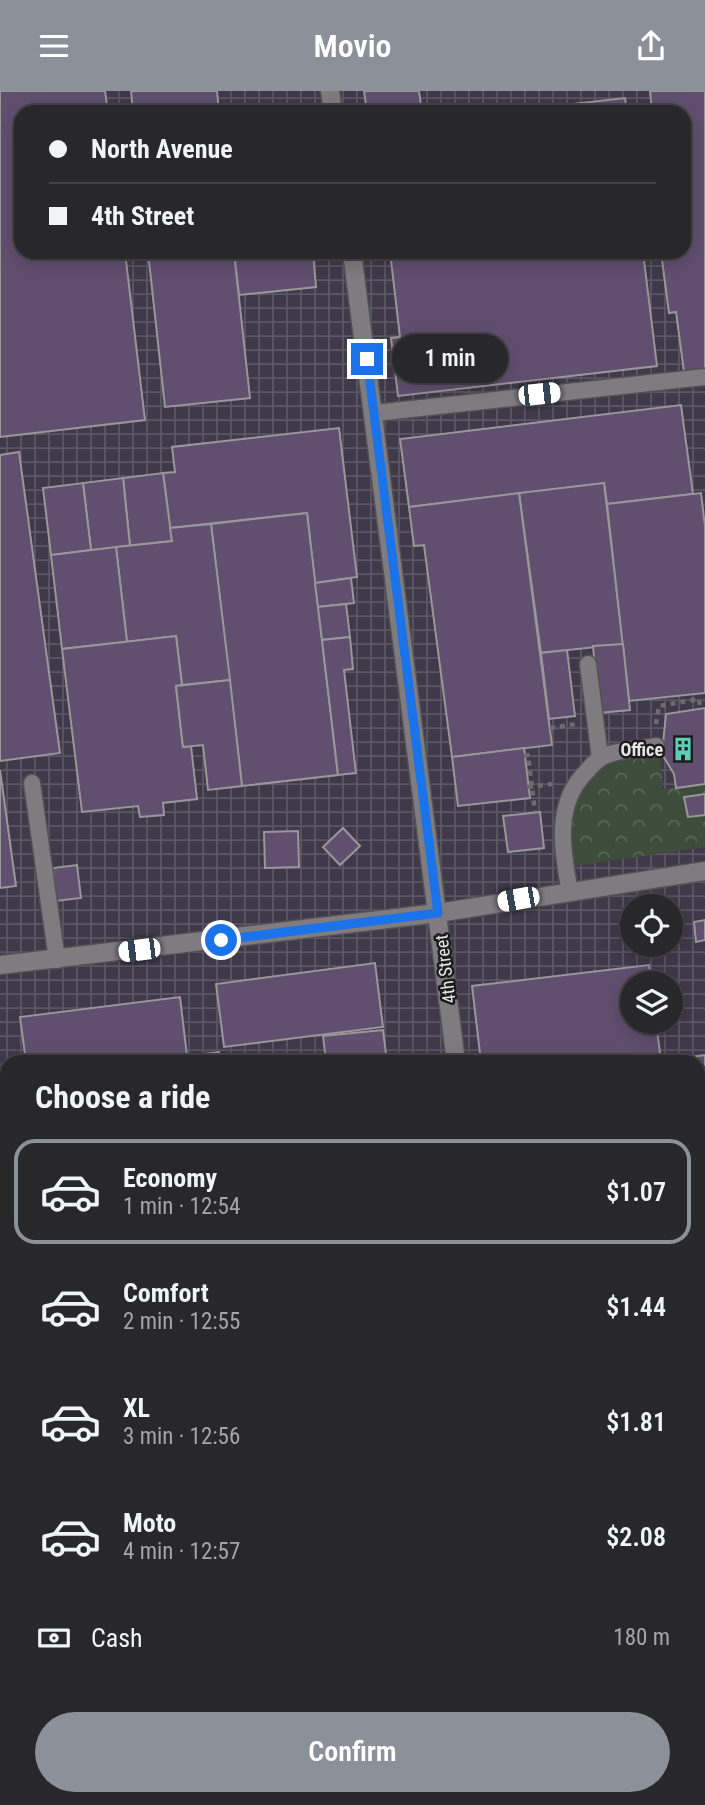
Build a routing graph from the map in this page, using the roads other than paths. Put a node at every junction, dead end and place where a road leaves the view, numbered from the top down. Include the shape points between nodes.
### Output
1 (353, 259) edge
2 (705, 377) edge
3 (374, 413) junction
4 (588, 664) dead end
5 (656, 746) road end
6 (600, 758) junction
7 (32, 783) dead end
8 (705, 871) edge
9 (570, 892) junction
10 (438, 913) junction
11 (57, 960) junction
12 (0, 965) edge
13 (455, 1055) edge

1 - 3 street, 4th Street
2 - 3 lane
3 - 10 street, 4th Street
4 - 6 lane
5 - 6 lane
6 - 9 lane via 576,782 562,824
7 - 11 lane
8 - 9 street
9 - 10 street
10 - 11 street
10 - 13 street, 4th Street
11 - 12 street

